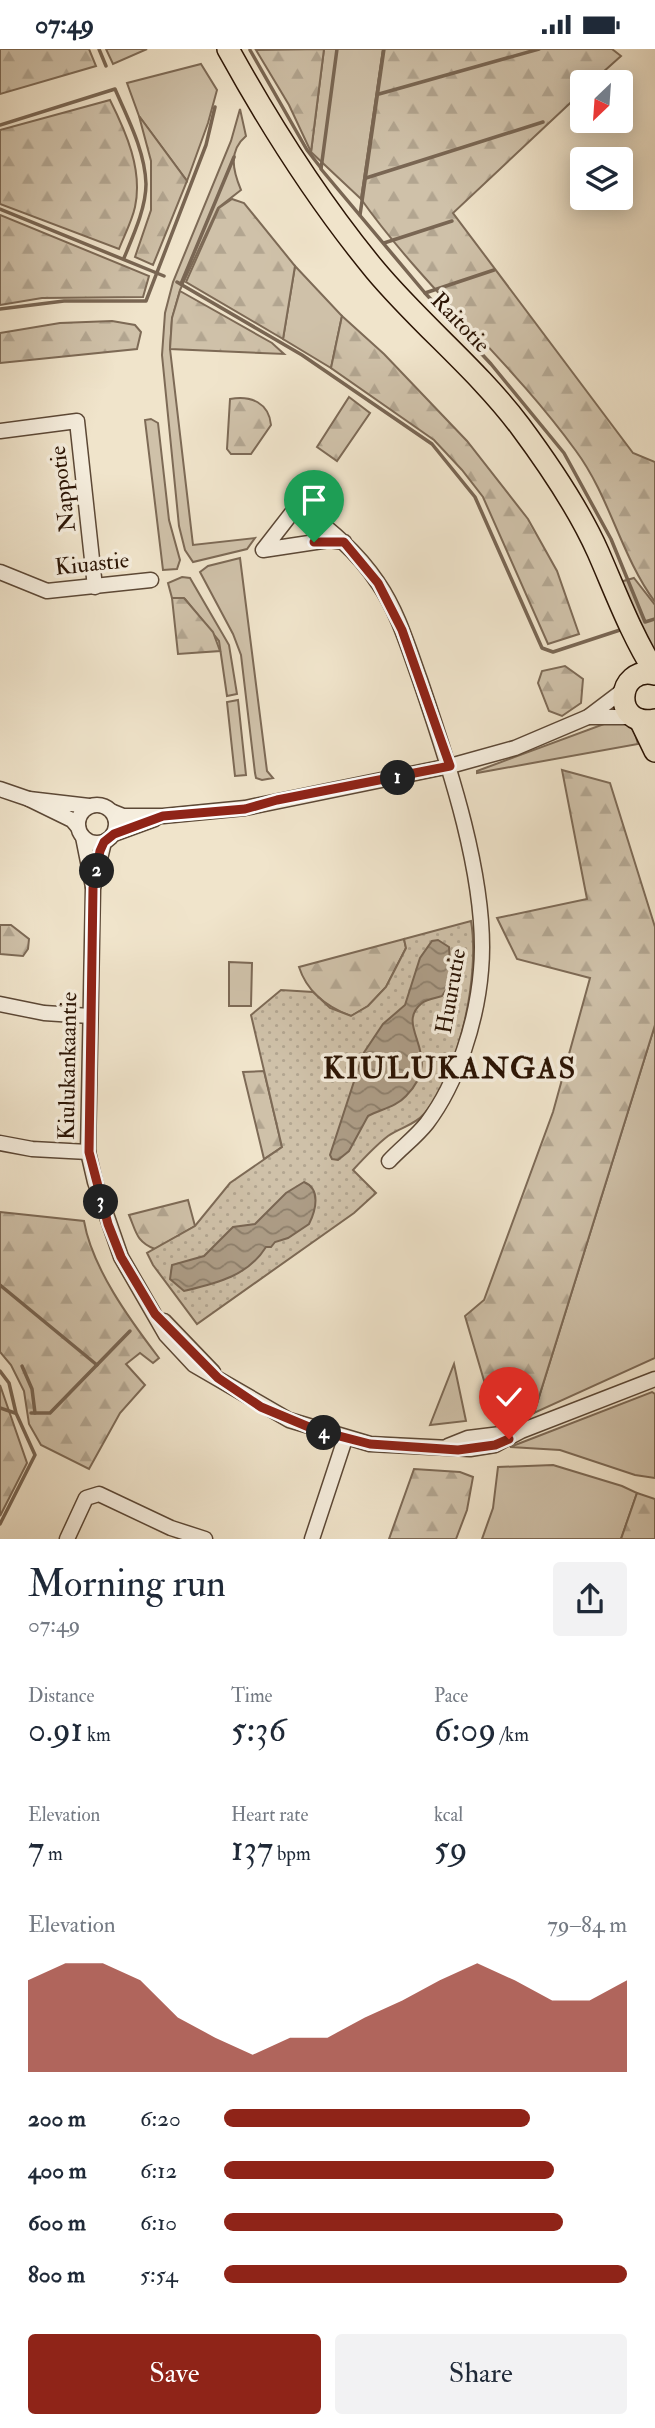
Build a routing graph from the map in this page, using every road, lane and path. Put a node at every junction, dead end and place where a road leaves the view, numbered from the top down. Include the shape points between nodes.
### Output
1 (228, 49) edge
2 (0, 431) edge
3 (344, 542) junction
4 (0, 572) edge
5 (151, 580) dead end
6 (95, 587) junction
7 (642, 678) edge
8 (588, 717) junction
9 (642, 719) edge
10 (655, 751) edge
11 (450, 766) junction
12 (0, 789) edge
13 (29, 799) junction
14 (89, 806) junction
15 (113, 812) junction
16 (163, 816) junction
17 (80, 832) junction
18 (109, 838) junction
19 (93, 888) junction
20 (0, 1004) edge
21 (90, 1016) junction
22 (0, 1143) edge
23 (89, 1152) junction
24 (389, 1161) dead end
25 (655, 1380) edge
26 (345, 1439) junction
27 (66, 1539) edge
28 (205, 1539) edge
29 (312, 1539) edge

1 - 7 main road, Raitotie via 270,127 322,202 376,272 519,424 562,487 597,549 637,643
2 - 6 street, Nappotie via 77,421
3 - 3 street, Huurutie via 299,505 263,549 329,540
3 - 11 street, Huurutie via 378,583 402,630
4 - 6 street, Kiuastie via 47,591
5 - 6 street, Kiuastie
7 - 8 street
7 - 9 main road, Raitotie via 624,704
8 - 9 street
8 - 11 street via 515,748
9 - 10 main road, Raitotie
11 - 16 street via 256,807
11 - 24 street, Huurutie via 482,932 480,981 467,1039 437,1108
12 - 13 street
13 - 14 street
13 - 17 street via 72,820
14 - 15 street via 103,805
14 - 17 street via 80,815
15 - 16 street
15 - 18 street via 117,823
16 - 18 street
17 - 18 street via 93,843
17 - 19 street, Kiulukankaantie
18 - 19 street, Kiulukankaantie
19 - 21 street, Kiulukankaantie
20 - 21 street
21 - 23 street, Kiulukankaantie
22 - 23 street
23 - 26 street, Kiulukankaantie via 94,1182 121,1257 180,1352 270,1411
25 - 26 street, Kiulukankaantie via 495,1445 458,1450
26 - 29 street
27 - 28 street via 86,1498 99,1494

